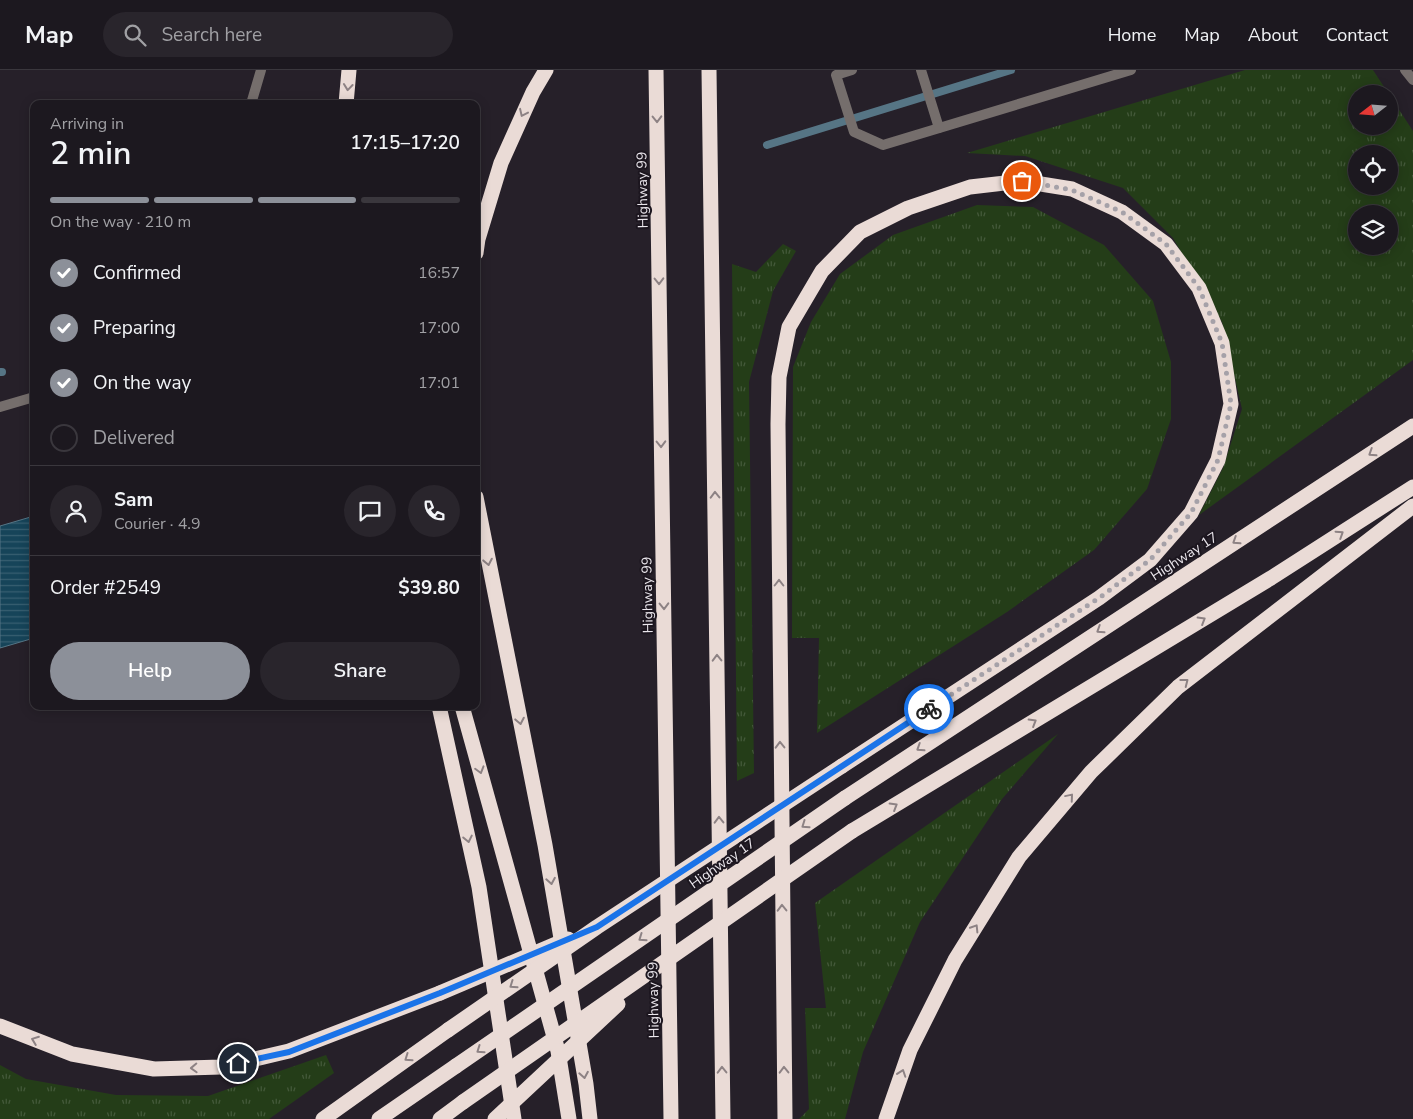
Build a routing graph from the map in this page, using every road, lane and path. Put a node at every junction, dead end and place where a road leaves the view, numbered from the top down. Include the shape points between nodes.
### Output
1 (260, 70) edge
2 (349, 70) edge
3 (546, 70) edge
4 (656, 70) edge
5 (709, 70) edge
6 (852, 70) edge
7 (921, 70) edge
8 (1131, 70) edge
9 (1405, 70) edge
10 (1413, 80) edge
11 (252, 100) edge
12 (346, 100) edge
13 (939, 128) junction
14 (480, 232) edge
15 (30, 398) edge
16 (0, 407) edge
17 (1413, 426) edge
18 (1413, 487) edge
19 (1413, 506) edge
20 (480, 517) edge
21 (441, 710) edge
22 (463, 710) edge
23 (597, 927) junction
24 (657, 967) junction
25 (0, 1026) edge
26 (323, 1119) edge
27 (379, 1119) edge
28 (440, 1119) edge
29 (495, 1119) edge
30 (514, 1119) edge
31 (569, 1119) edge
32 (590, 1119) edge
33 (671, 1119) edge
34 (723, 1119) edge
35 (785, 1119) edge
36 (886, 1119) edge

1 - 11 street
2 -> 12 highway
3 -> 14 highway via 501,163
4 -> 33 highway, Highway 99
34 -> 5 highway
6 - 13 street via 836,75 854,132 883,145
7 - 13 street
8 - 13 street
9 - 10 street
15 - 16 street
17 -> 27 highway, Highway 17, bridge via 845,798
24 -> 18 highway, bridge via 852,831 1271,578
36 -> 19 highway via 910,1050 955,960 1019,857 1091,772 1178,686
20 -> 32 highway via 545,846
21 -> 30 highway via 479,887
22 -> 31 highway via 558,1051
23 -> 25 highway, bridge via 289,1052 221,1067 154,1069 72,1054
23 -> 26 highway, bridge
35 -> 23 highway, bridge via 778,424 779,377 789,327 822,270 860,232 908,208 970,187 1022,181 1072,190 1122,212 1166,244 1199,288 1222,343 1231,404 1218,460 1191,513 1150,560 1099,598 842,766
24 - 28 highway, bridge
24 - 29 highway, bridge

